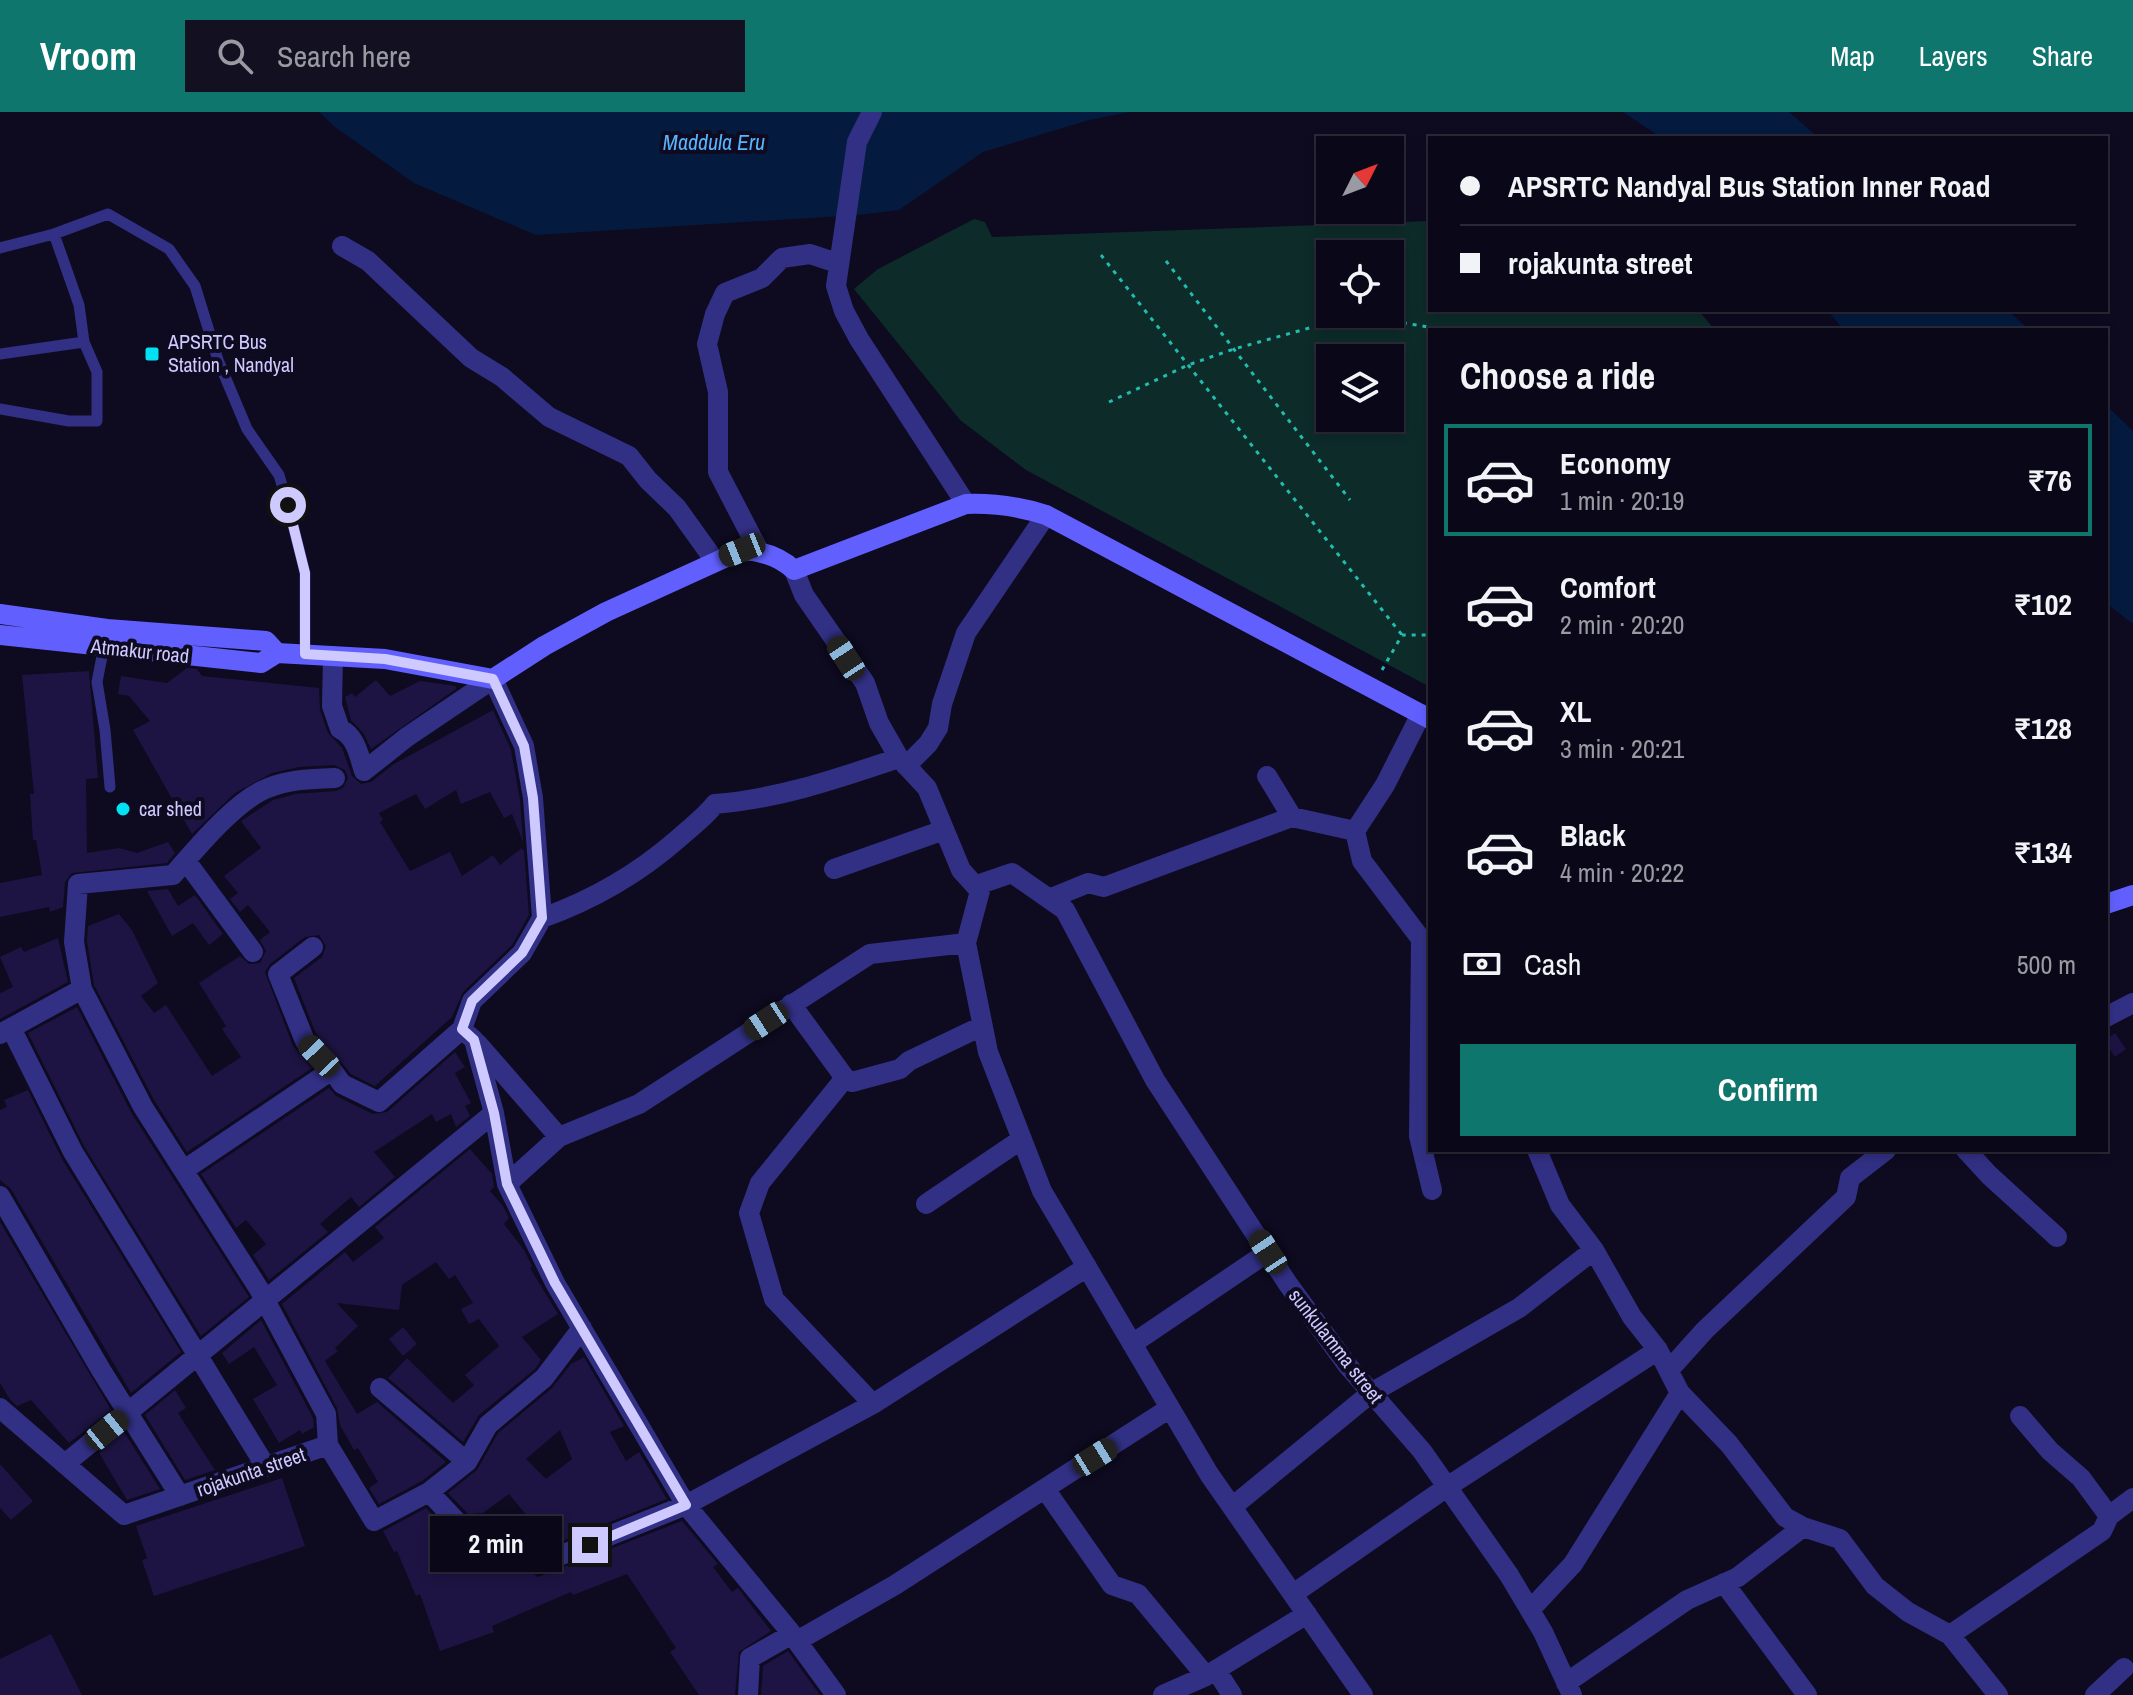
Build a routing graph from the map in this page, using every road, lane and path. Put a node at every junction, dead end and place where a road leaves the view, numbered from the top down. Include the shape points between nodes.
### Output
1 (872, 112) edge
2 (54, 234) junction
3 (342, 246) dead end
4 (0, 248) edge
5 (1101, 255) dead end
6 (1166, 261) dead end
7 (837, 263) junction
8 (1434, 328) edge
9 (84, 342) junction
10 (1234, 349) junction
11 (0, 354) edge
12 (1188, 365) junction
13 (1109, 402) dead end
14 (0, 409) edge
15 (1350, 500) dead end
16 (966, 504) junction
17 (1046, 515) junction
18 (759, 551) junction
19 (715, 561) junction
20 (794, 570) junction
21 (0, 614) edge
22 (0, 635) edge
23 (1402, 635) junction
24 (1428, 635) edge
25 (106, 638) junction
26 (305, 654) junction
27 (333, 656) junction
28 (493, 679) junction
29 (1372, 689) junction
30 (1425, 717) edge
31 (902, 762) junction
32 (1267, 776) dead end
33 (335, 778) dead end
34 (110, 787) dead end
35 (1292, 817) junction
36 (944, 830) junction
37 (1355, 831) junction
38 (186, 861) junction
39 (834, 869) dead end
40 (977, 885) junction
41 (2133, 895) edge
42 (1049, 899) junction
43 (2108, 903) edge
44 (542, 918) junction
45 (966, 943) junction
46 (1426, 946) edge
47 (313, 947) dead end
48 (253, 952) dead end
49 (82, 989) junction
50 (2133, 1003) edge
51 (791, 1004) junction
52 (2108, 1016) edge
53 (982, 1026) junction
54 (5, 1031) edge
55 (468, 1034) junction
56 (332, 1070) junction
57 (845, 1078) junction
58 (494, 1113) junction
59 (559, 1137) junction
60 (1022, 1139) junction
61 (1538, 1152) edge
62 (1968, 1152) edge
63 (1863, 1159) edge
64 (184, 1170) junction
65 (507, 1184) junction
66 (1432, 1190) dead end
67 (0, 1196) edge
68 (926, 1204) dead end
69 (2057, 1237) dead end
70 (1594, 1250) junction
71 (1268, 1252) junction
72 (1087, 1267) junction
73 (265, 1300) junction
74 (582, 1328) junction
75 (1132, 1344) junction
76 (1658, 1350) junction
77 (197, 1356) junction
78 (1669, 1370) junction
79 (380, 1388) dead end
80 (1371, 1393) junction
81 (1680, 1393) junction
82 (873, 1404) junction
83 (0, 1408) edge
84 (1170, 1408) junction
85 (127, 1413) junction
86 (2020, 1416) dead end
87 (328, 1445) junction
88 (467, 1462) junction
89 (66, 1463) junction
90 (266, 1467) junction
91 (1447, 1487) junction
92 (1045, 1489) junction
93 (429, 1492) junction
94 (180, 1496) junction
95 (2133, 1498) edge
96 (686, 1505) junction
97 (1232, 1507) junction
98 (2109, 1516) junction
99 (1803, 1527) junction
100 (1724, 1583) junction
101 (1293, 1594) junction
102 (1530, 1610) junction
103 (1307, 1614) junction
104 (1950, 1635) junction
105 (794, 1638) junction
106 (2124, 1668) dead end
107 (1211, 1673) junction
108 (1569, 1689) edge
109 (748, 1695) edge
110 (836, 1695) edge
111 (1163, 1695) edge
112 (1232, 1695) edge
113 (1363, 1695) edge
114 (1807, 1695) edge
115 (1998, 1695) edge
116 (2095, 1695) edge

1 - 7 street via 857,142
2 - 4 lane
2 - 9 lane via 79,305
2 - 26 lane via 108,214 169,249 195,286 247,429 279,475 288,505 305,573
3 - 19 street via 368,261 471,358 549,417 629,456 677,508
5 - 12 path
6 - 10 path
7 - 16 street via 836,286 844,311
7 - 18 street via 810,254 782,258 762,278 725,293 715,314 707,344 718,392 718,472
8 - 10 path via 1356,315
9 - 11 lane
9 - 14 lane via 97,372 97,421
10 - 12 path
10 - 15 path
12 - 13 path
12 - 23 path
16 - 17 main road via 1018,506
16 - 20 main road
17 - 29 main road
17 - 31 street via 966,633 938,728 928,744
18 - 19 main road via 742,550
18 - 20 main road
19 - 28 main road via 606,612
20 - 31 street via 804,595 865,683 879,723
21 - 25 main road
22 - 25 main road, Atmakur road
23 - 24 path
23 - 29 path
25 - 26 main road via 266,641 277,653
25 - 34 lane via 97,682
26 - 27 main road
27 - 28 main road via 385,659
27 - 28 street via 332,706 364,771
28 - 44 street via 524,746
29 - 30 main road
30 - 37 street
31 - 36 street via 927,788
31 - 44 street via 782,795 715,804 625,880
32 - 35 street
33 - 38 street via 294,780 265,789
35 - 37 street
35 - 42 street via 1104,887 1088,883
36 - 39 street
36 - 40 street via 961,870
37 - 46 street via 1362,861
38 - 48 street
38 - 49 street via 173,875 78,884 74,942
40 - 42 street, sunkulamma street via 1012,873
40 - 45 street via 980,891
41 - 43 main road
42 - 71 street, sunkulamma street via 1065,910 1155,1080
44 - 55 street via 522,953 472,1001
45 - 51 street via 870,954
45 - 53 street
46 - 66 street via 1419,1136
47 - 56 street via 278,974 305,1041
49 - 54 street
49 - 64 street via 143,1107
50 - 52 street
51 - 57 street
51 - 59 street via 639,1104
53 - 57 street via 900,1069 852,1082
53 - 60 street
54 - 77 street
55 - 56 street via 379,1102 342,1084
55 - 58 street
55 - 59 street
56 - 64 street
57 - 82 street via 760,1183 749,1213 774,1299
58 - 65 street
58 - 73 street
59 - 65 street
60 - 68 street
60 - 72 street via 1042,1191
61 - 70 street via 1560,1205
62 - 69 street
63 - 78 street via 1850,1178 1846,1197
64 - 73 street
65 - 74 street
67 - 85 street
70 - 76 street via 1632,1317
70 - 80 street via 1519,1308
71 - 75 street
71 - 80 street, sunkulamma street
72 - 75 street
72 - 82 street
73 - 77 street
73 - 87 street via 326,1414
74 - 88 street via 544,1378 488,1425
74 - 96 street
75 - 84 street
76 - 78 street
76 - 91 street
77 - 85 street
77 - 90 street
78 - 81 street
79 - 88 street
80 - 91 street, sunkulamma street
80 - 97 street
81 - 99 street via 1729,1444 1785,1517
81 - 102 street via 1573,1564
82 - 96 street
83 - 89 street, rojakunta street
84 - 92 street
84 - 97 street
85 - 89 street
85 - 94 street
86 - 98 street via 2081,1478
87 - 90 street, rojakunta street
87 - 93 street, rojakunta street via 374,1521
88 - 93 street
89 - 94 street, rojakunta street via 124,1515
90 - 94 street, rojakunta street
91 - 101 street
91 - 102 street, sunkulamma street
92 - 105 street via 895,1585
92 - 107 street via 1112,1585 1138,1594
93 - 96 street via 463,1528 520,1529 539,1564
95 - 98 street
96 - 105 street
97 - 101 street
98 - 104 street via 2102,1531
99 - 100 street
99 - 104 street via 1840,1539 1875,1586
100 - 108 street via 1687,1600
100 - 114 street
101 - 103 street
102 - 108 street, sunkulamma street
103 - 107 street
103 - 113 street
104 - 115 street
105 - 109 street via 750,1658
105 - 110 street
106 - 116 street
107 - 111 street
107 - 112 street

